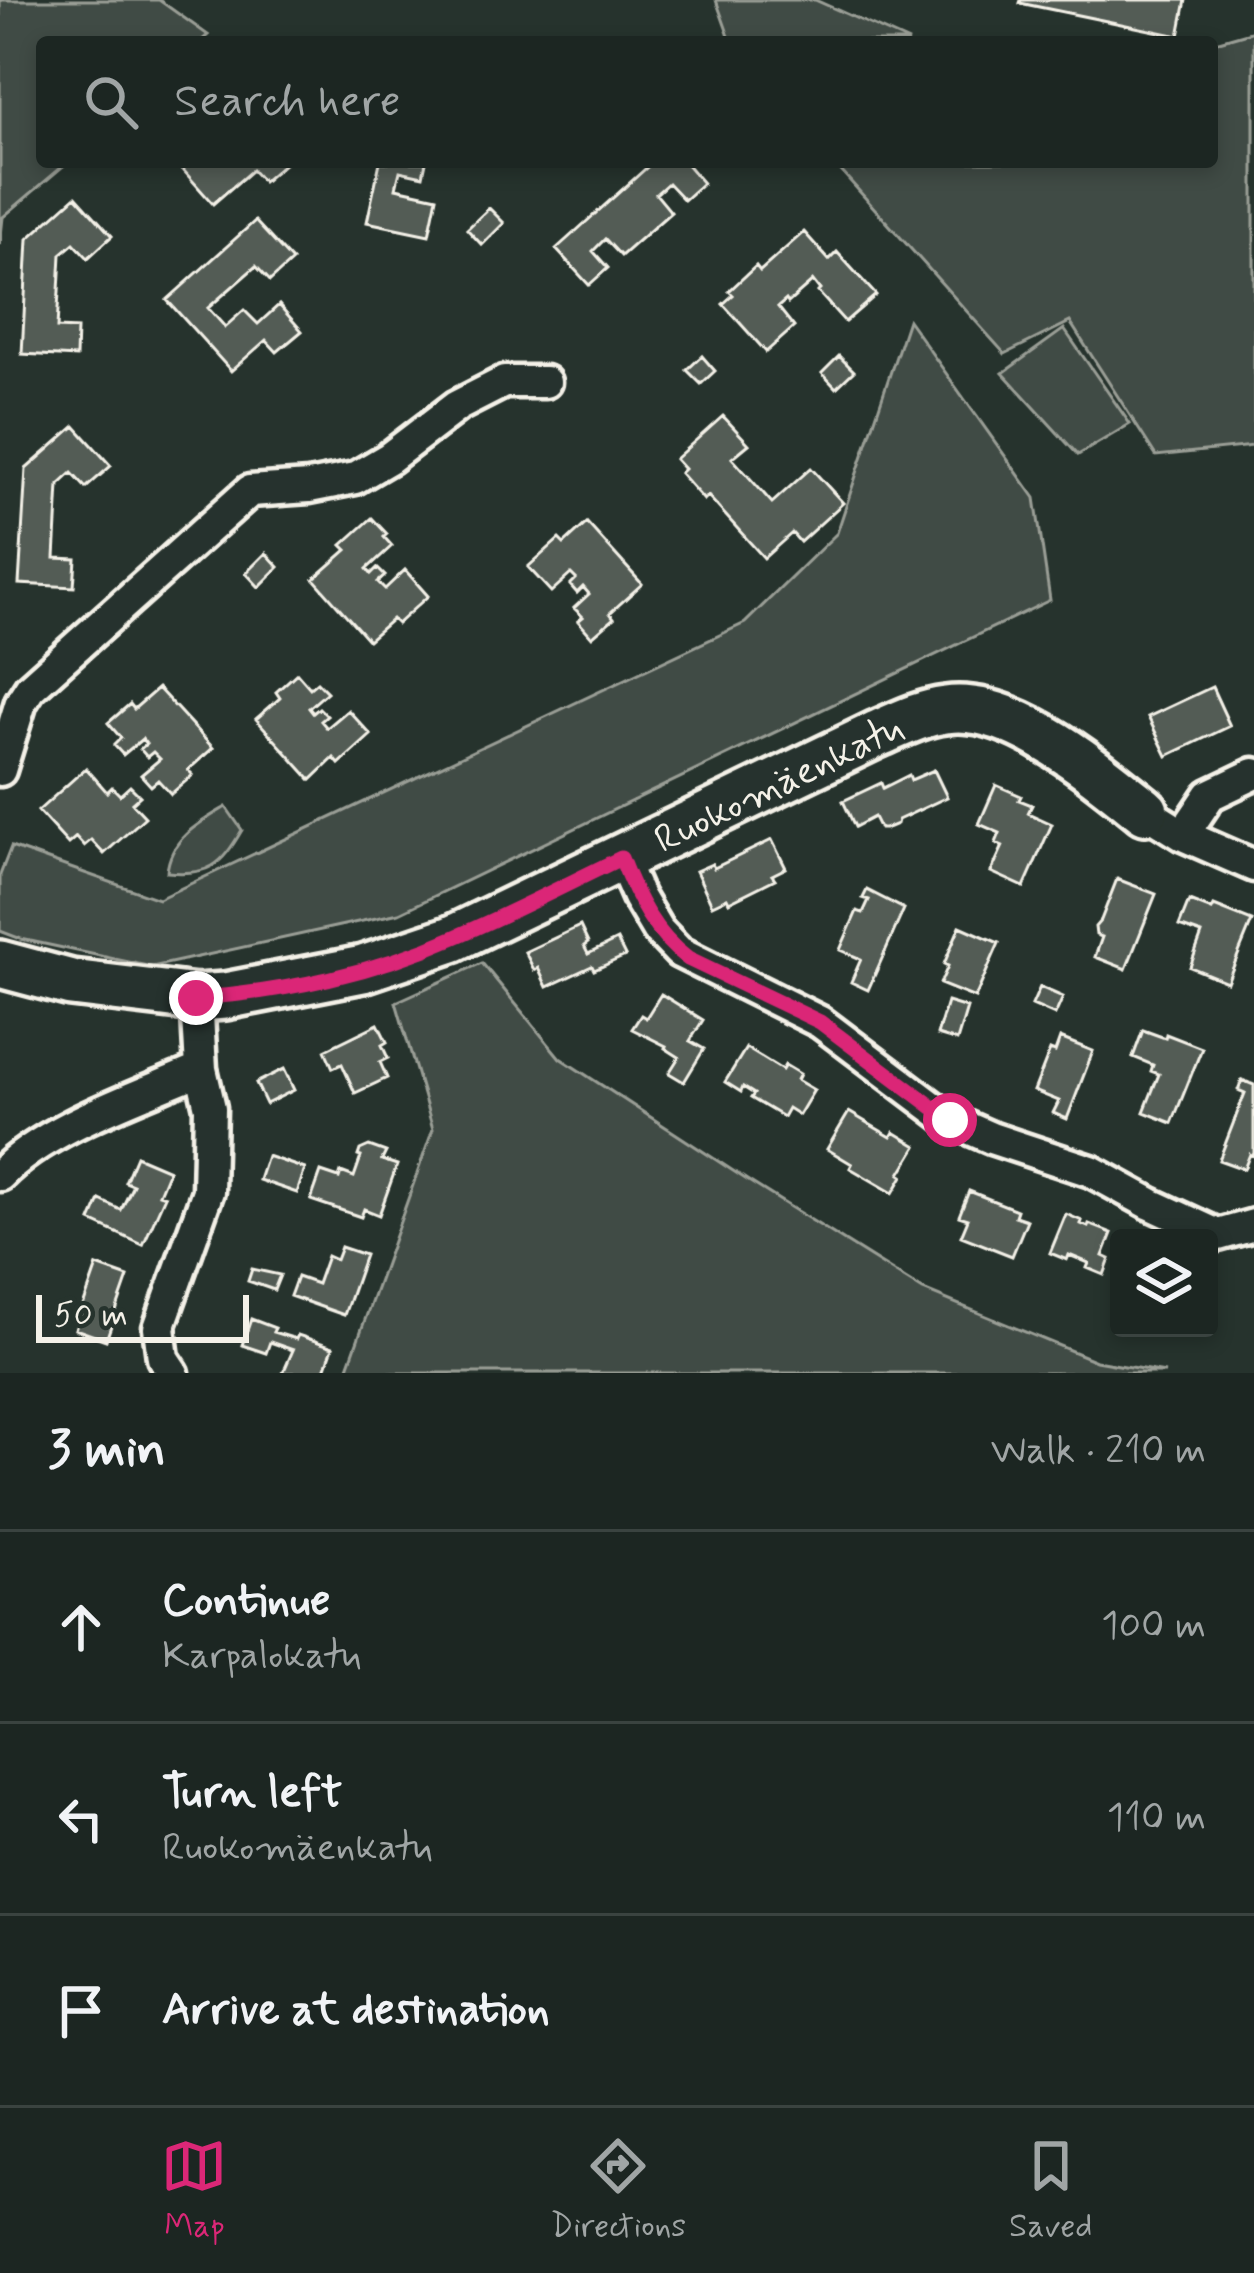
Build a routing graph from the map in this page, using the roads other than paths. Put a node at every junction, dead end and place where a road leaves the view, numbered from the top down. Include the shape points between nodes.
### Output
1 (545, 382) dead end
2 (0, 770) edge
3 (1254, 774) edge
4 (1145, 811) joint
5 (1183, 835) junction
6 (621, 858) junction
7 (1254, 866) edge
8 (0, 964) edge
9 (196, 998) junction
10 (201, 1069) junction
11 (0, 1175) edge
12 (1253, 1225) edge
13 (173, 1373) edge

1 - 2 street via 504,382 355,478 250,491 30,688
3 - 5 street via 1210,795
4 - 5 street, Ruokomäenkatu
4 - 6 street, Ruokomäenkatu via 1029,729 953,708 875,735
5 - 7 street, Ruokomäenkatu
6 - 9 street, Ruokomäenkatu via 419,951 318,980
6 - 12 street via 672,947 820,1022 950,1120 1091,1171 1218,1235
8 - 9 street, Ruokomäenkatu via 71,983
9 - 10 street
10 - 11 street via 65,1129
10 - 13 street via 210,1108 208,1191 159,1328

